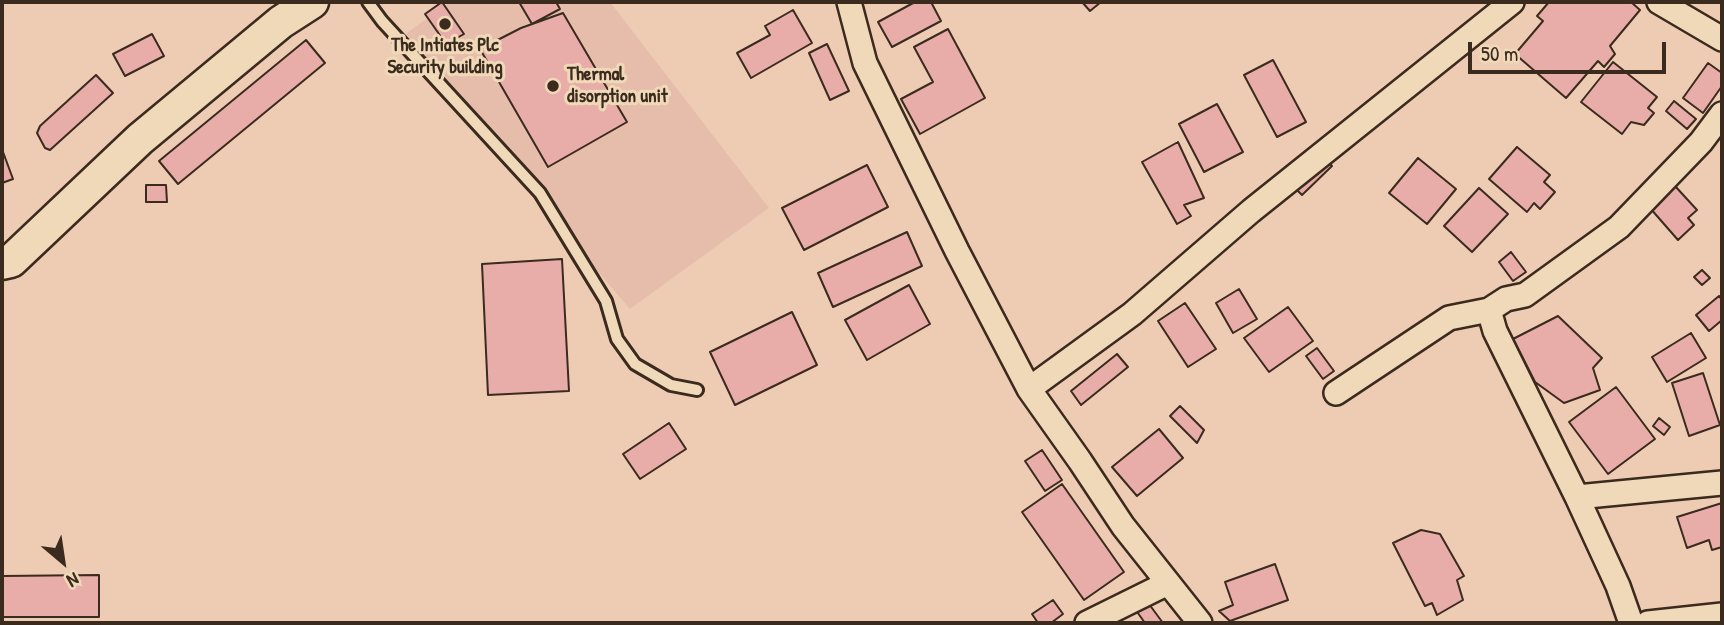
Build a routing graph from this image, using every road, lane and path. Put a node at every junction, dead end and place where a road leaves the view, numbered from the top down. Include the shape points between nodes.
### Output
1 (312, 2) edge
2 (368, 2) edge
3 (849, 2) edge
4 (1512, 2) edge
5 (1659, 2) edge
6 (280, 12) edge
7 (1722, 39) edge
8 (1722, 114) edge
9 (2, 263) edge
10 (1489, 310) junction
11 (1029, 389) junction
12 (697, 390) dead end
13 (1336, 393) dead end
14 (1722, 483) edge
15 (1577, 497) junction
16 (1168, 583) junction
17 (1722, 615) edge
18 (1087, 623) edge
19 (1200, 623) edge
20 (1631, 623) edge
21 (1648, 623) edge

1 - 6 street
2 - 12 lane via 540,193 606,301 617,339 635,364 671,385
3 - 11 street via 865,63
4 - 11 street via 1251,211 1132,314
5 - 7 street
6 - 9 street via 11,261
8 - 10 street via 1619,227 1525,295 1506,299
10 - 13 street via 1449,318
10 - 15 street via 1495,331
11 - 16 street
14 - 15 street
15 - 20 street
16 - 18 street
16 - 19 street
17 - 21 street

